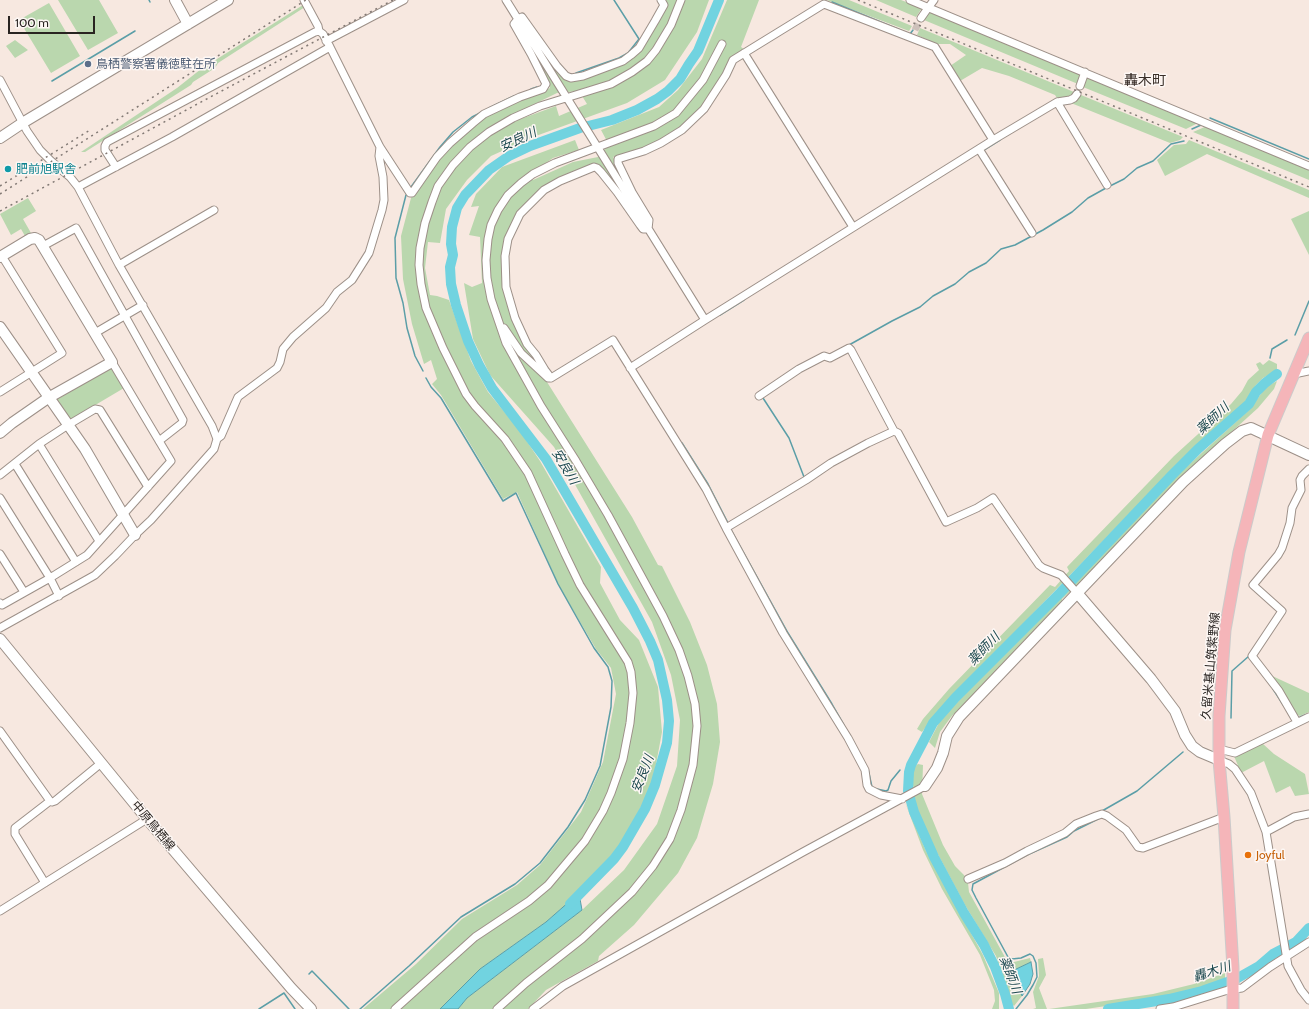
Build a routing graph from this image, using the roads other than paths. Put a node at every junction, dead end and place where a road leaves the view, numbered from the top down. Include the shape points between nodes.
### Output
1 (175, 0) edge
2 (228, 0) edge
3 (304, 0) edge
4 (404, 0) edge
5 (506, 0) edge
6 (661, 0) edge
7 (681, 0) edge
8 (910, 0) edge
9 (934, 0) edge
10 (928, 8) junction
11 (922, 18) tunnel mouth
12 (518, 19) junction
13 (188, 24) junction
14 (915, 30) tunnel mouth
15 (319, 31) junction
16 (911, 37) junction
17 (328, 44) junction
18 (722, 44) dead end
19 (744, 53) junction
20 (1085, 72) junction
21 (0, 80) edge
22 (1080, 86) dead end
23 (1077, 94) dead end
24 (568, 100) junction
25 (1057, 102) junction
26 (24, 122) junction
27 (0, 138) edge
28 (993, 140) junction
29 (597, 146) junction
30 (380, 147) junction
31 (979, 149) junction
32 (1309, 166) edge
33 (116, 167) junction
34 (1107, 185) dead end
35 (78, 187) junction
36 (214, 210) dead end
37 (853, 227) junction
38 (648, 229) junction
39 (1032, 233) dead end
40 (43, 246) junction
41 (1, 256) edge
42 (119, 265) junction
43 (143, 305) junction
44 (125, 316) junction
45 (498, 320) junction
46 (705, 320) junction
47 (0, 327) edge
48 (95, 333) junction
49 (1309, 338) edge
50 (112, 362) junction
51 (630, 368) junction
52 (1309, 371) edge
53 (30, 372) junction
54 (1294, 374) junction
55 (551, 378) junction
56 (0, 390) edge
57 (759, 396) dead end
58 (48, 398) junction
59 (68, 425) junction
60 (894, 431) junction
61 (0, 433) edge
62 (1268, 435) junction
63 (217, 439) junction
64 (159, 441) junction
65 (39, 444) junction
66 (1309, 455) edge
67 (15, 464) junction
68 (1309, 469) edge
69 (0, 475) edge
70 (148, 487) junction
71 (0, 498) edge
72 (124, 515) junction
73 (729, 526) junction
74 (135, 535) junction
75 (99, 541) junction
76 (0, 554) edge
77 (76, 562) junction
78 (50, 578) junction
79 (24, 592) junction
80 (1078, 594) junction
81 (59, 596) junction
82 (0, 603) edge
83 (0, 628) edge
84 (0, 640) edge
85 (1309, 717) edge
86 (1297, 722) junction
87 (0, 731) edge
88 (1219, 754) junction
89 (100, 764) junction
90 (925, 786) joint
91 (903, 798) junction
92 (50, 801) junction
93 (1309, 814) edge
94 (1224, 817) junction
95 (147, 819) junction
96 (1266, 832) junction
97 (968, 879) dead end
98 (45, 883) junction
99 (0, 911) edge
100 (1309, 942) edge
101 (1287, 957) junction
102 (1233, 988) junction
103 (1309, 1000) edge
104 (311, 1009) edge
105 (395, 1009) edge
106 (497, 1009) edge
107 (533, 1009) edge
108 (1160, 1009) edge
109 (1233, 1009) edge

1 - 13 street
2 - 13 street
3 - 15 street
4 - 17 street
5 - 12 street
6 - 12 street via 664,5 639,48 623,60 583,76 571,78 557,66 522,17
7 - 24 street via 671,25 647,61 611,84
8 - 10 street
9 - 10 street
10 - 11 street
10 - 20 street
12 - 24 street
12 - 30 street via 514,24 546,84 543,89 520,96 484,114 450,143 410,193
13 - 26 street
14 - 16 street
15 - 17 street
15 - 33 street via 107,142 105,150
16 - 19 street via 824,4
16 - 28 street via 935,47
17 - 30 street
17 - 33 street via 172,137
18 - 29 street via 703,80 676,113 654,126
19 - 37 street
19 - 38 street via 733,60 704,109 682,130 644,151 617,160 649,220
20 - 22 street
20 - 32 street
21 - 26 street
23 - 25 street via 1070,100
24 - 29 street
24 - 105 street via 533,109 495,128 470,147 453,165 438,186 432,202 425,223 419,265 426,308 466,394 505,439 528,473 580,584 628,662 633,693 630,723 623,759 611,793 596,825 585,841 548,885 475,938
25 - 28 street
25 - 34 street
26 - 27 street
26 - 35 street via 40,150
28 - 31 street
29 - 38 street
29 - 45 street via 533,174 508,195 498,210 491,225 486,260 491,299
30 - 63 street via 384,200 369,253 352,280 337,292 326,308 283,349 277,368 238,397 221,436
31 - 37 street
31 - 39 street
33 - 35 street
35 - 42 street
36 - 42 street
37 - 46 street
38 - 46 street
38 - 55 street via 643,229 617,192 594,167 544,190 520,214 508,239 505,256 506,287 515,318 527,344
40 - 41 street via 36,238 30,239
40 - 44 street via 76,228
40 - 48 street
41 - 53 street via 62,353
42 - 43 street
43 - 44 street
43 - 63 street
44 - 48 street
44 - 64 street via 183,420
45 - 55 street via 522,353
45 - 106 street via 506,342 534,394 608,516 663,616 688,676 697,726 693,765 681,810 670,839 653,866 632,892 582,940
46 - 51 street
47 - 53 street
48 - 50 street
49 - 54 main road, 久留米基山筑紫野線
50 - 58 street
50 - 64 street
51 - 55 street via 613,340
51 - 73 street
52 - 54 street
53 - 56 street
53 - 58 street
54 - 62 main road, 久留米基山筑紫野線
57 - 60 street via 799,369 849,348
58 - 59 street
58 - 61 street
59 - 65 street
59 - 70 street via 95,409 100,410
59 - 72 street
60 - 73 street via 831,464
60 - 80 street via 898,433 946,522 993,498 1039,565 1061,575
62 - 66 street
62 - 80 street via 1251,428 1246,429 1226,444 1183,482
62 - 88 main road, 久留米基山筑紫野線 via 1239,552 1225,630
63 - 74 street via 214,450
64 - 70 street via 171,460
65 - 67 street
65 - 75 street
67 - 69 street
67 - 77 street
68 - 86 street via 1300,480 1301,490 1292,508 1282,548 1254,585 1282,612 1252,656
70 - 72 street
71 - 78 street
72 - 74 street
72 - 75 street
73 - 91 street via 783,633 848,738 865,770 869,789 881,795
74 - 81 street via 95,575
75 - 77 street via 87,556
76 - 79 street
77 - 78 street
78 - 79 street
78 - 81 street
79 - 82 street via 2,605
80 - 88 street via 1151,679 1175,711 1192,746 1200,752
80 - 90 street via 959,717 947,736 937,768
81 - 83 street
84 - 89 street, 中原鳥栖線
85 - 86 street
86 - 88 street via 1235,753
87 - 92 street
88 - 94 main road, 久留米基山筑紫野線
88 - 96 street via 1234,769 1251,793
89 - 92 street via 55,801
89 - 95 street, 中原鳥栖線
90 - 91 street
91 - 107 street via 563,986
92 - 98 street via 14,828 15,834
93 - 96 street via 1294,817
94 - 97 street via 1143,848 1138,847 1126,830 1107,816 1099,815 1076,824 1065,833
94 - 102 main road, 久留米基山筑紫野線
95 - 98 street
95 - 104 street, 中原鳥栖線
96 - 101 street
98 - 99 street
100 - 101 street
101 - 102 street via 1242,988
101 - 103 street via 1288,966
102 - 108 street
102 - 109 main road, 久留米基山筑紫野線

